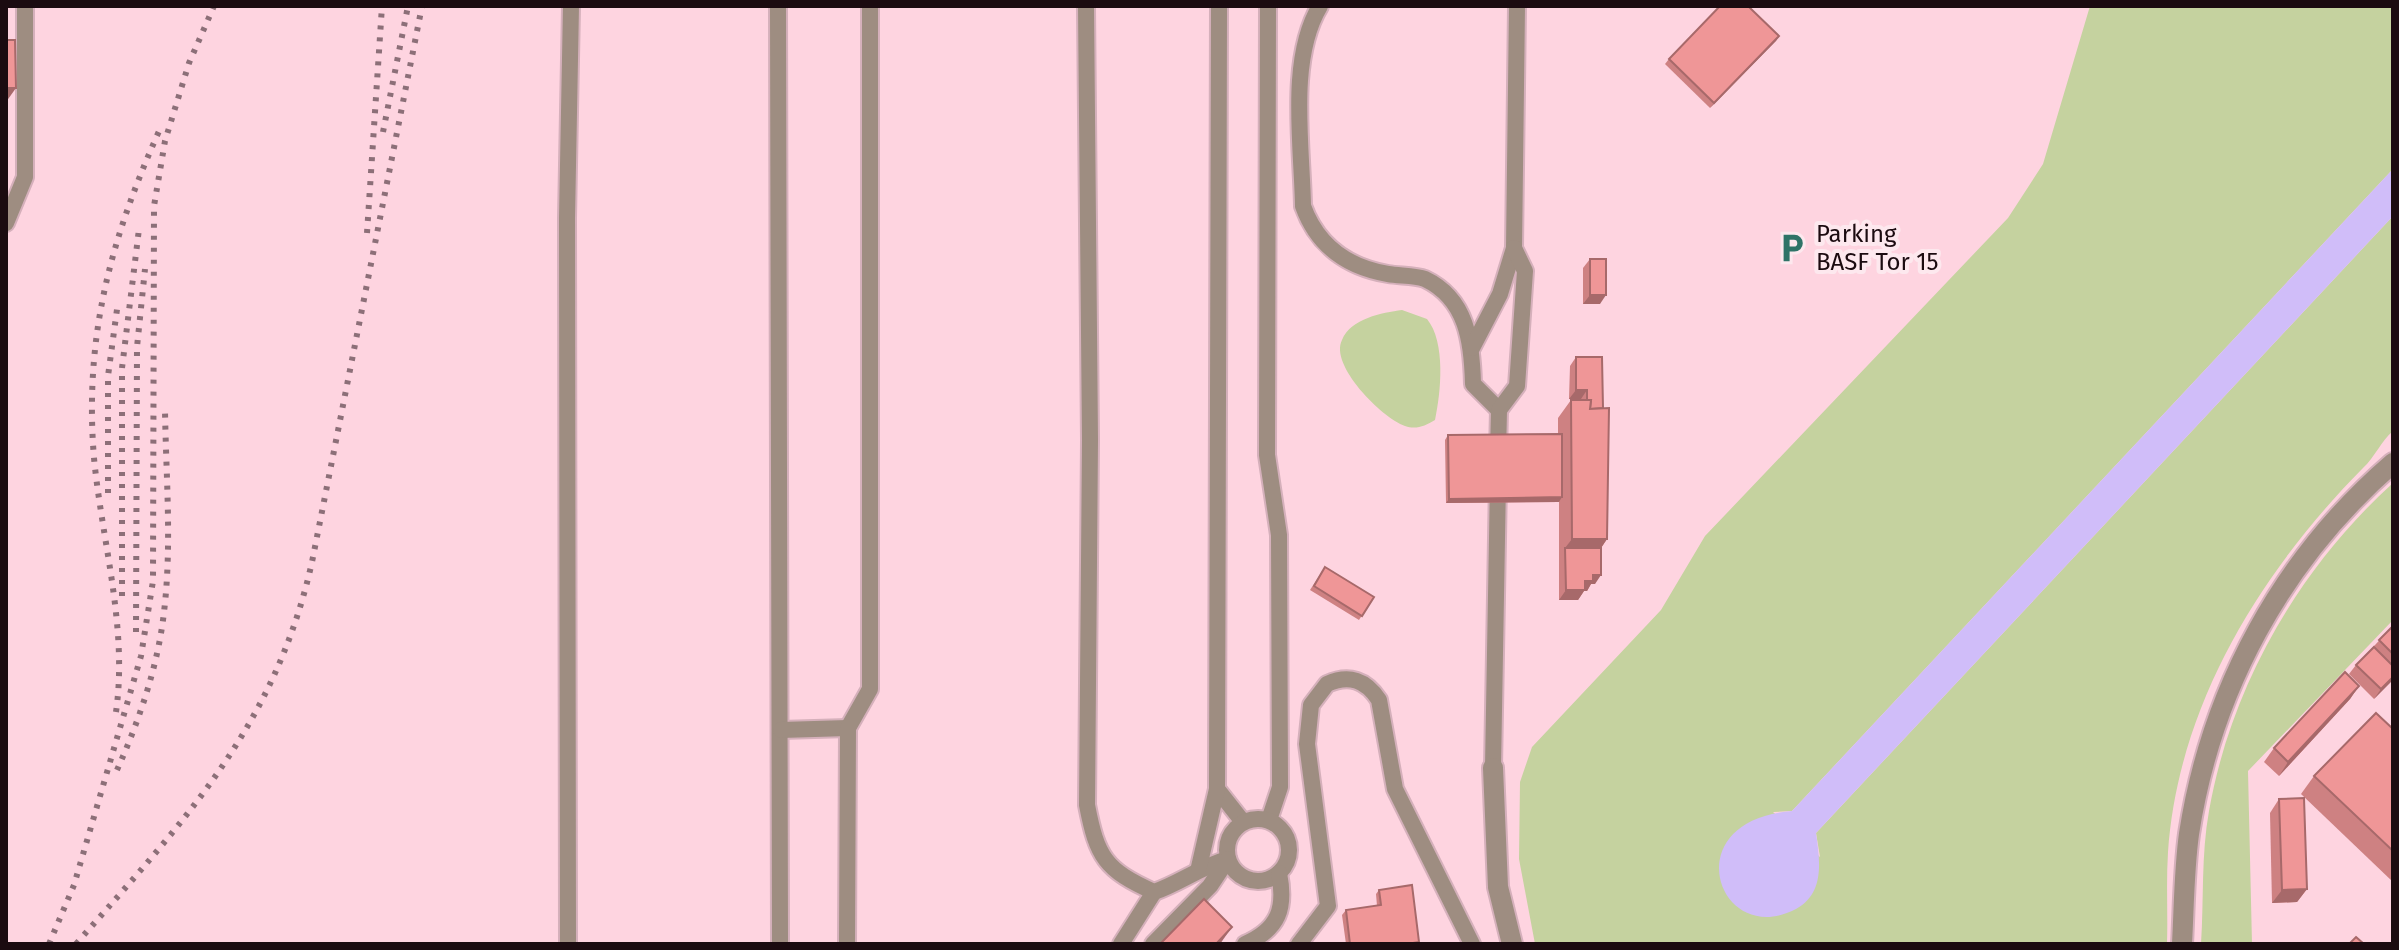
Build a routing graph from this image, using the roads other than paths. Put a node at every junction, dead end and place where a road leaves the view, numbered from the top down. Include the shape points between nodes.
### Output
1 (25, 6) edge
2 (571, 6) edge
3 (778, 6) edge
4 (870, 6) edge
5 (1086, 6) edge
6 (1219, 6) edge
7 (1268, 6) edge
8 (1320, 6) edge
9 (1517, 6) edge
10 (6, 223) edge
11 (1514, 248) junction
12 (1472, 348) junction
13 (1499, 410) junction
14 (2393, 463) edge
15 (848, 728) junction
16 (781, 730) junction
17 (1493, 768) joint
18 (1217, 789) junction
19 (1269, 820) junction
20 (1243, 822) junction
21 (1228, 859) junction
22 (1199, 867) junction
23 (1279, 873) junction
24 (1154, 892) junction
25 (568, 944) edge
26 (780, 944) edge
27 (847, 944) edge
28 (1121, 944) edge
29 (1153, 944) edge
30 (1245, 944) edge
31 (1299, 944) edge
32 (1472, 944) edge
33 (1512, 944) edge
34 (2182, 944) edge

1 - 10 street via 25,177
2 - 25 street
3 - 16 street
4 - 15 street via 870,689
5 - 24 street via 1087,805 1094,844 1106,863 1123,878
6 - 18 street
7 - 19 street via 1267,455 1279,535 1280,724 1280,787
8 - 12 street via 1301,51 1303,206 1311,230 1352,263 1385,274 1424,278 1454,301
9 - 11 street
11 - 12 street via 1500,294
11 - 13 street via 1525,271 1517,386
12 - 13 street via 1473,384
13 - 17 street
14 - 34 street via 2309,549 2256,630 2229,688 2202,772 2189,836
15 - 16 street
15 - 27 street
16 - 26 street
17 - 33 street via 1498,887
18 - 20 street
18 - 22 street
19 - 20 street
19 - 23 street via 1289,843
20 - 21 street via 1230,834
21 - 22 street
21 - 23 street via 1238,874 1254,881
21 - 29 street via 1210,886
22 - 24 street
23 - 30 street via 1281,915 1270,929
24 - 28 street
31 - 32 street via 1328,906 1307,744 1311,705 1327,684 1351,678 1372,688 1379,700 1395,789

